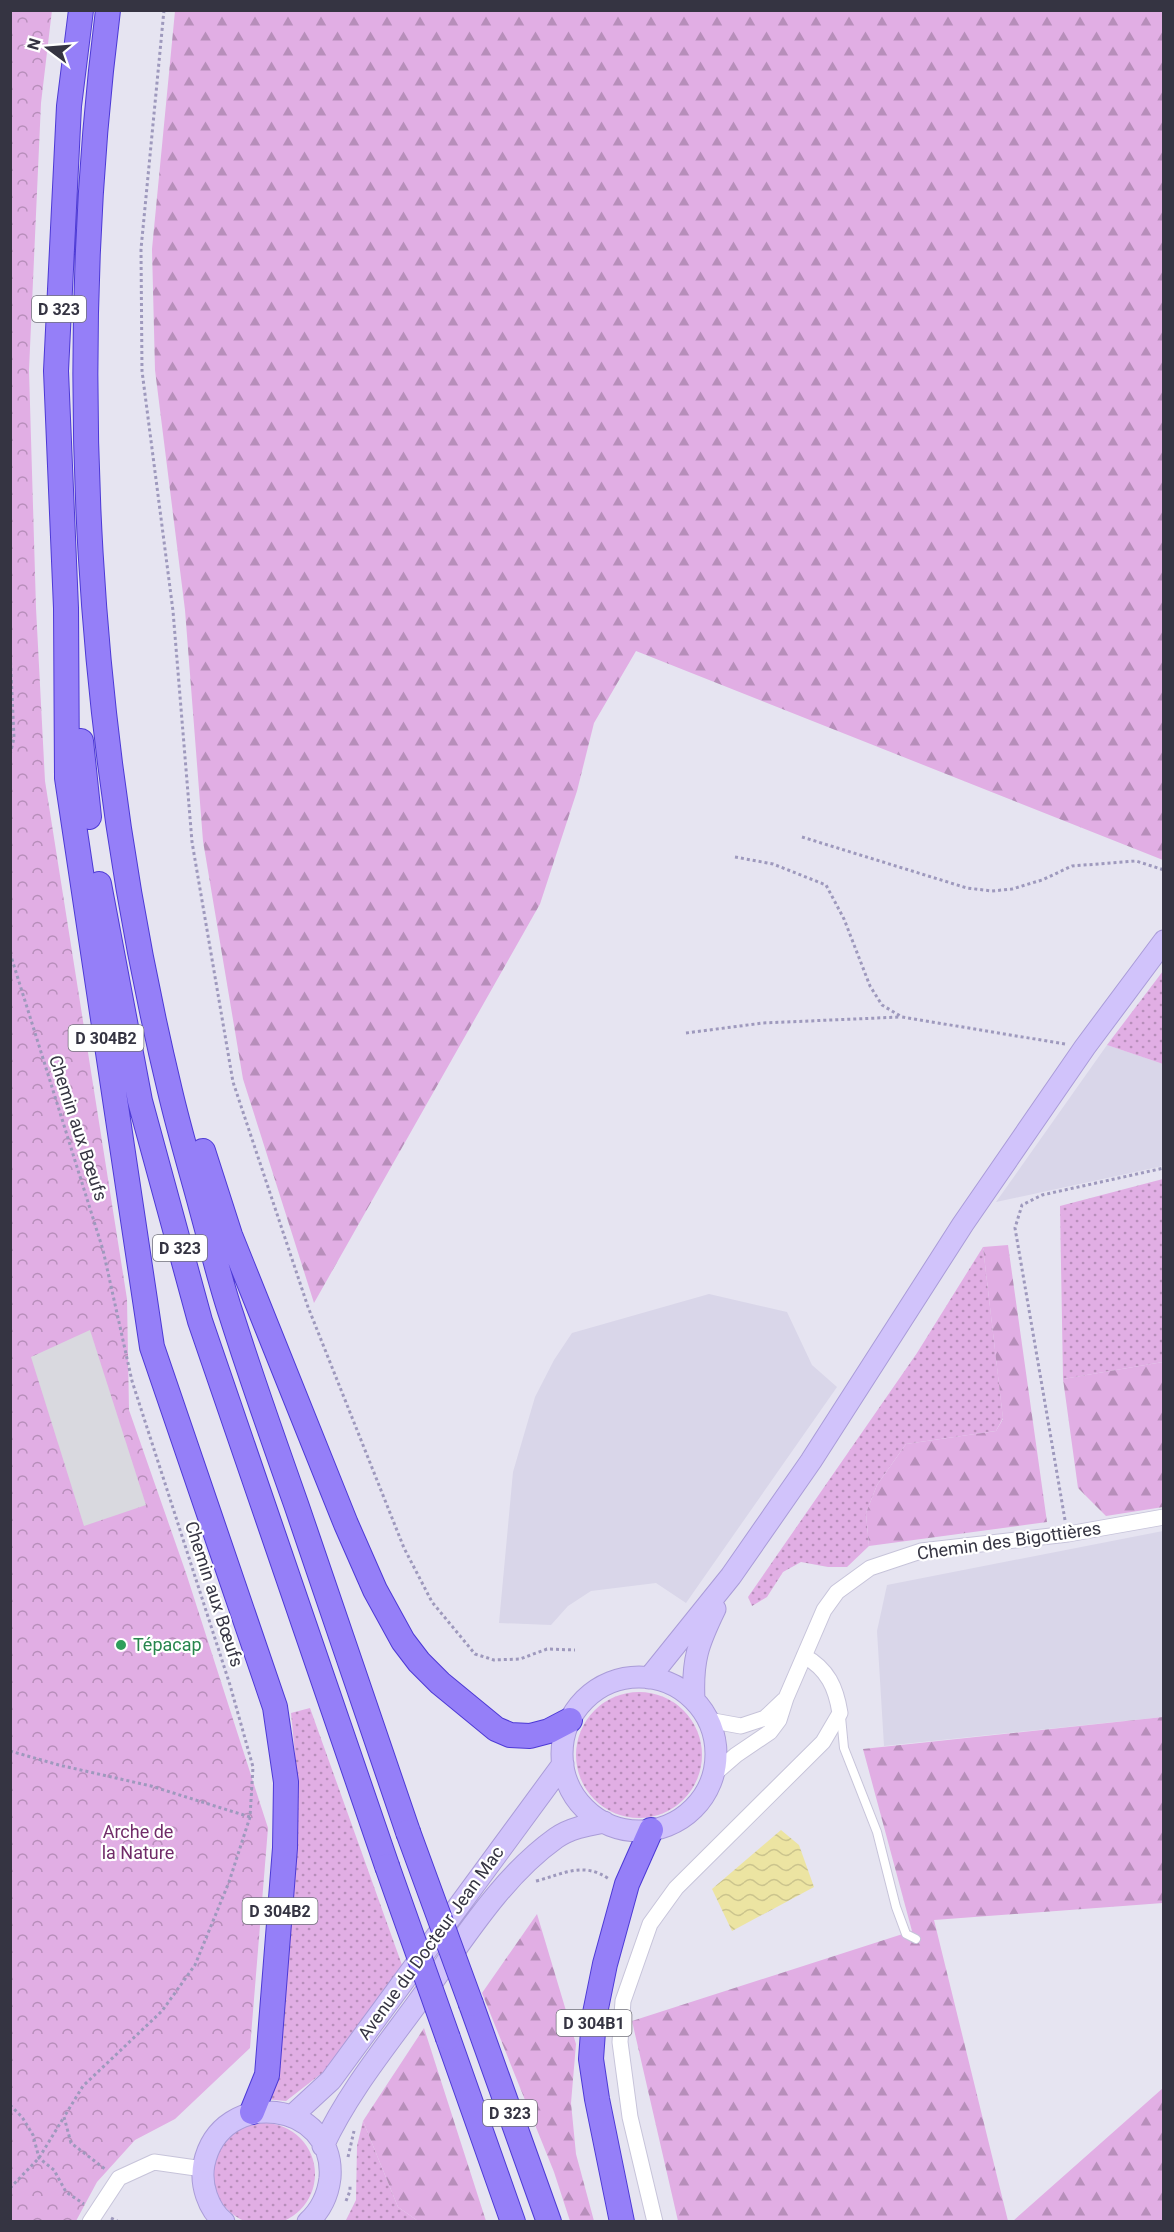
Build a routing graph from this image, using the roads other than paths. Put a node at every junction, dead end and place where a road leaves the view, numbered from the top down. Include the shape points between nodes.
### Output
1 (81, 10) edge
2 (108, 10) edge
3 (66, 608) junction
4 (1164, 941) edge
5 (154, 1024) junction
6 (1164, 1517) edge
7 (731, 1576) junction
8 (804, 1656) junction
9 (648, 1677) junction
10 (786, 1698) junction
11 (694, 1700) junction
12 (840, 1713) junction
13 (570, 1720) junction
14 (708, 1720) junction
15 (563, 1764) junction
16 (713, 1775) junction
17 (604, 1822) junction
18 (651, 1830) junction
19 (916, 1939) dead end
20 (252, 2112) junction
21 (291, 2116) junction
22 (323, 2146) junction
23 (203, 2169) junction
24 (208, 2213) edge
25 (93, 2217) edge
26 (224, 2222) edge
27 (308, 2222) edge
28 (513, 2222) edge
29 (549, 2222) edge
30 (622, 2222) edge
31 (655, 2222) edge

1 - 3 highway, D 323 via 69,106 56,371
2 - 5 highway, D 323 via 88,276 91,545 118,817
3 - 20 highway, D 304B2 via 67,778 152,1347 275,1707 286,1782 285,1848 267,2075
3 - 28 highway, D 323, bridge via 93,855 140,1101 200,1320
4 - 7 main road via 1085,1047 963,1224 811,1461
5 - 13 highway via 172,1054 186,1091 230,1235 386,1614 419,1662 496,1729 510,1735 530,1736
5 - 29 highway, D 323, bridge via 230,1312 408,1832
6 - 8 street, Chemin des Bigottières via 1068,1534 921,1551 870,1568 837,1592 824,1610
7 - 9 main road
7 - 11 main road via 695,1655
8 - 10 street, Chemin des Bigottières
8 - 12 street via 825,1672 837,1692
9 - 11 main road via 681,1689
9 - 13 main road via 617,1680 602,1687 584,1701
10 - 14 street via 765,1718 741,1726
10 - 16 street, Chemin des Bigottières via 779,1720 770,1732
11 - 14 main road
12 - 19 lane via 844,1748 877,1832 896,1907 906,1935
12 - 31 street via 823,1742 676,1888 650,1924 623,2001 620,2042 630,2117
13 - 15 main road
14 - 16 main road via 716,1747
15 - 17 main road via 577,1798
15 - 21 main road, Avenue du Docteur Jean Mac via 331,2080
16 - 18 main road via 705,1795 690,1812 672,1824
17 - 18 main road via 635,1831
17 - 22 main road, Avenue du Docteur Jean Mac via 569,1830 557,1837 506,1884 368,2071
18 - 30 highway, D 304B1 via 627,1884 594,2018 591,2059
20 - 21 main road
20 - 23 main road via 222,2129 209,2146
21 - 22 main road via 305,2124
22 - 27 main road via 329,2161 329,2188
23 - 24 main road
23 - 25 street via 154,2162 119,2178
24 - 26 main road

